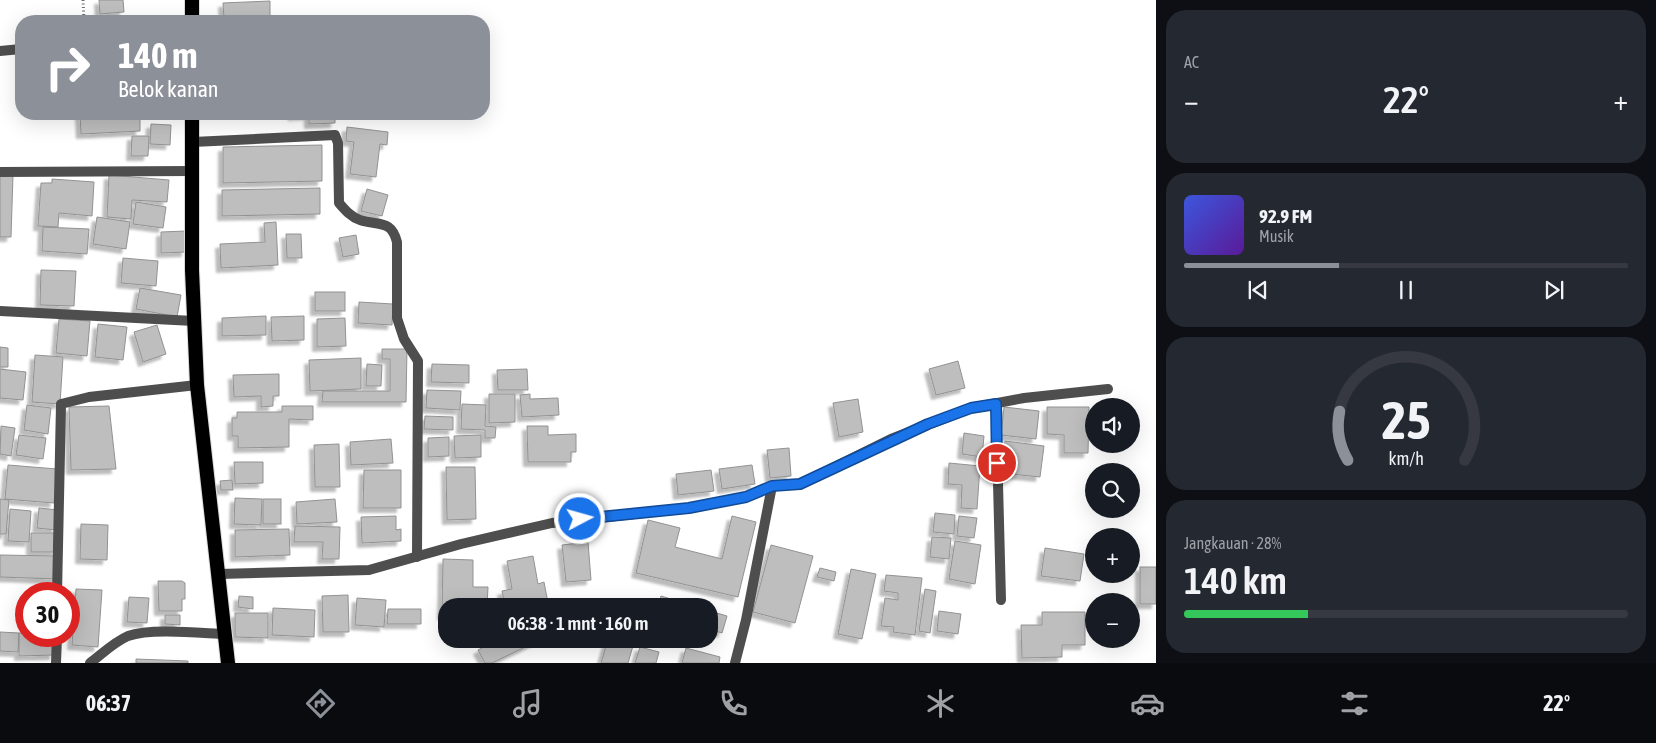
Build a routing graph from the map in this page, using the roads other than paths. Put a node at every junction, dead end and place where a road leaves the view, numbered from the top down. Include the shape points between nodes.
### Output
1 (192, 0) edge
2 (192, 15) edge
3 (15, 50) edge
4 (0, 51) edge
5 (192, 120) edge
6 (193, 142) junction
7 (192, 171) junction
8 (0, 172) edge
9 (0, 311) edge
10 (194, 321) junction
11 (197, 385) junction
12 (1108, 388) dead end
13 (996, 404) junction
14 (772, 486) junction
15 (417, 557) junction
16 (219, 574) junction
17 (57, 582) edge
18 (1001, 600) dead end
19 (226, 638) junction
20 (57, 647) edge
21 (56, 663) edge
22 (90, 663) edge
23 (228, 663) edge
24 (735, 663) edge

1 - 2 highway
3 - 4 street
5 - 6 highway
6 - 7 highway
6 - 15 street via 335,134 339,203 348,214 359,220 385,225 395,232 397,318 404,340 418,361
7 - 8 street
7 - 10 highway
9 - 10 street
10 - 11 highway
11 - 16 highway
11 - 17 street via 89,397 61,404
12 - 13 street
13 - 14 street via 971,408 928,424 800,484
13 - 18 street
14 - 15 street via 746,497 689,508 552,523
14 - 24 street
15 - 16 street via 370,570
16 - 19 highway
19 - 22 street via 151,633 129,636
19 - 23 highway
20 - 21 street

